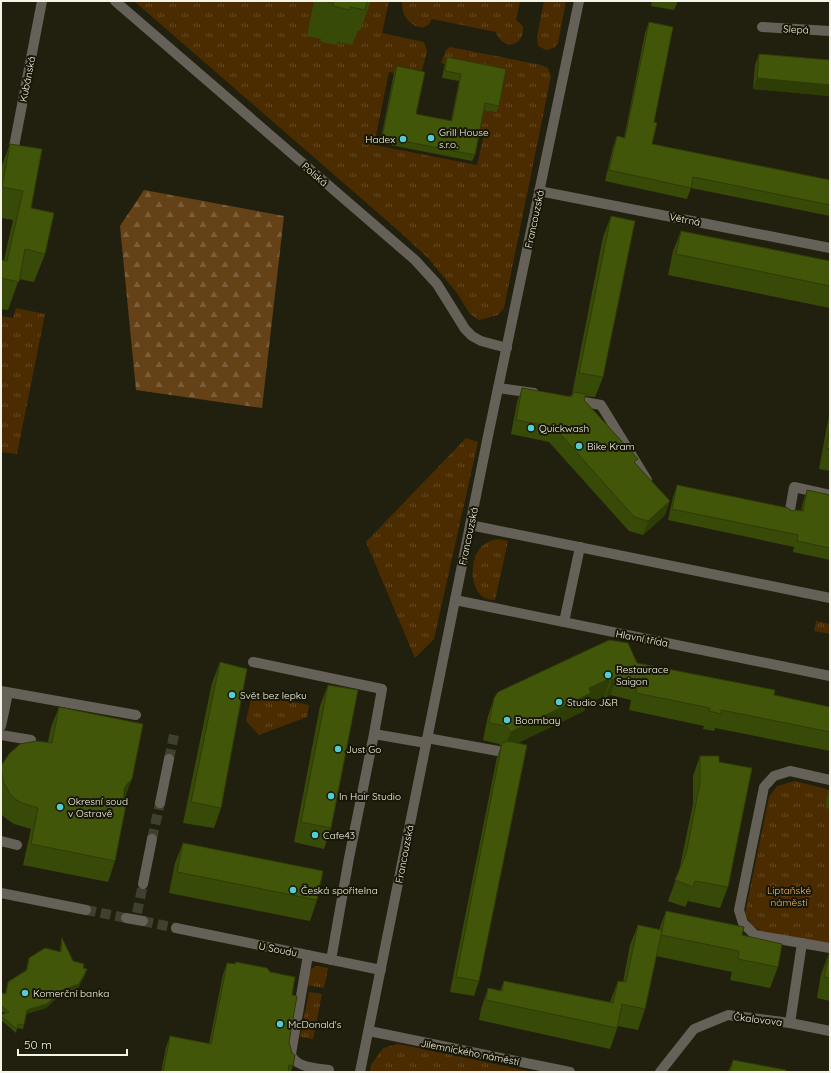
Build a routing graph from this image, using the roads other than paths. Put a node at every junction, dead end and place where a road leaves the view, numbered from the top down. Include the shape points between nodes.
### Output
1 (42, 1) edge
2 (116, 1) edge
3 (579, 1) edge
4 (762, 27) dead end
5 (830, 31) edge
6 (12, 157) edge
7 (539, 191) junction
8 (830, 248) edge
9 (507, 348) junction
10 (498, 388) junction
11 (544, 395) edge
12 (565, 398) edge
13 (656, 489) edge
14 (830, 494) edge
15 (789, 516) edge
16 (470, 525) junction
17 (580, 547) junction
18 (830, 598) edge
19 (455, 600) junction
20 (564, 622) junction
21 (253, 662) dead end
22 (830, 676) edge
23 (5, 692) edge
24 (136, 715) dead end
25 (1, 726) edge
26 (374, 734) junction
27 (1, 735) edge
28 (31, 740) edge
29 (427, 741) junction
30 (498, 751) dead end
31 (169, 759) tunnel mouth
32 (830, 780) edge
33 (160, 803) tunnel mouth
34 (152, 839) tunnel mouth
35 (1, 841) edge
36 (17, 845) dead end
37 (143, 884) tunnel mouth
38 (1, 893) edge
39 (86, 910) tunnel mouth
40 (176, 928) tunnel mouth
41 (802, 943) junction
42 (830, 948) edge
43 (308, 955) junction
44 (331, 960) junction
45 (380, 970) junction
46 (790, 1022) junction
47 (369, 1031) junction
48 (830, 1031) edge
49 (329, 1070) dead end
50 (360, 1072) edge
51 (570, 1072) edge
52 (660, 1072) edge

1 - 6 street, Kubánská
2 - 9 street, Polská via 415,260 437,284 465,330 481,341
3 - 7 street, Francouzská
4 - 5 street, Slepá
7 - 8 street, Větrná
7 - 9 street, Francouzská
9 - 10 street, Francouzská
10 - 11 street
10 - 16 street, Francouzská
12 - 13 street via 601,404 646,479
14 - 15 street via 794,488
16 - 17 street
16 - 19 street, Francouzská
17 - 18 street
17 - 20 street
19 - 20 street, Hlavní třída
19 - 29 street, Francouzská
20 - 22 street, Hlavní třída
21 - 26 street via 382,689
23 - 24 street
23 - 25 street
26 - 29 street
26 - 44 street
27 - 28 street
29 - 30 street
29 - 45 street, Francouzská
31 - 33 street
32 - 41 street via 790,771 774,776 764,787 739,910 743,923 755,935
34 - 37 street
35 - 36 street
38 - 39 street
40 - 43 street, U Soudu
41 - 42 street
41 - 46 street
43 - 44 street, U Soudu
43 - 49 street via 291,1054 295,1062
44 - 45 street, U Soudu
45 - 47 street, Francouzská
46 - 48 street, Čkalovova
46 - 52 street, Čkalovova via 728,1015 694,1029
47 - 50 street, Francouzská
47 - 51 street, Jilemnického náměstí

